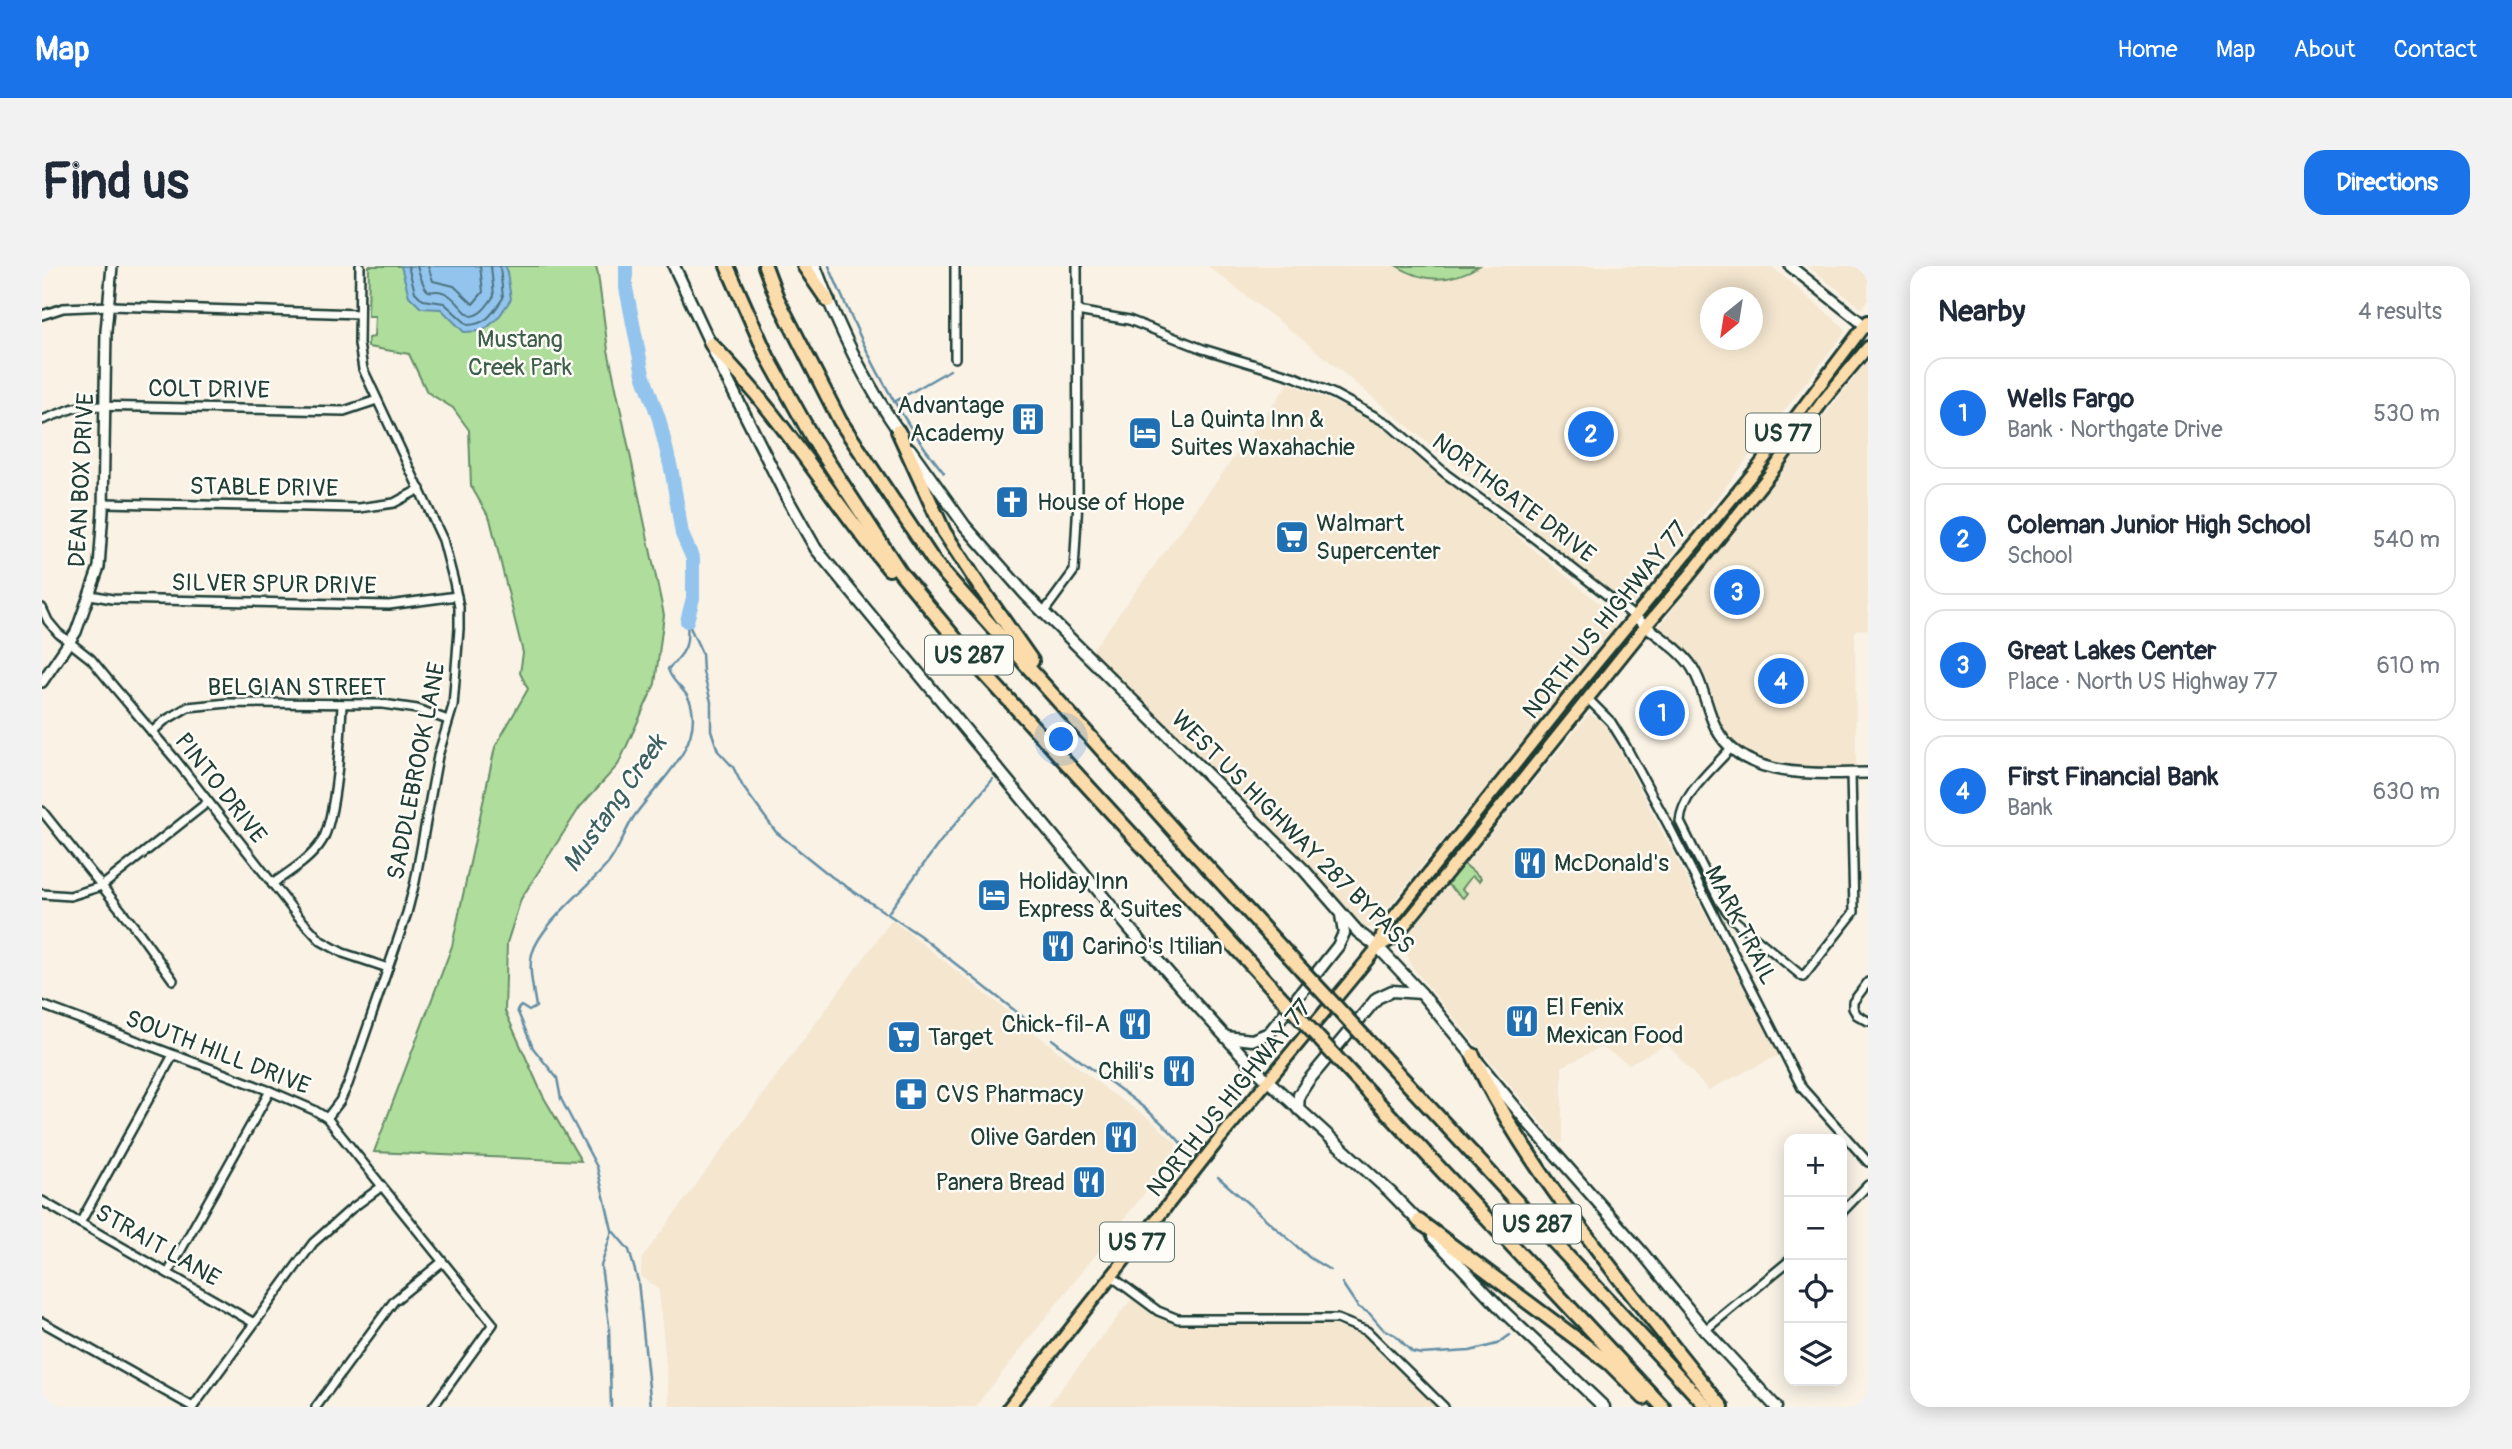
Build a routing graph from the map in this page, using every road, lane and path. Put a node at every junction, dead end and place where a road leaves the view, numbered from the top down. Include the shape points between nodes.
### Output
1 (112, 266) edge
2 (360, 266) edge
3 (674, 266) edge
4 (727, 266) edge
5 (765, 266) edge
6 (804, 266) edge
7 (815, 266) edge
8 (955, 266) edge
9 (1077, 266) edge
10 (1790, 266) edge
11 (828, 301) junction
12 (110, 306) junction
13 (1077, 312) junction
14 (359, 314) junction
15 (42, 315) edge
16 (1867, 325) edge
17 (711, 344) junction
18 (1868, 347) edge
19 (955, 358) dead end
20 (377, 400) junction
21 (104, 406) junction
22 (42, 420) edge
23 (898, 431) junction
24 (420, 489) junction
25 (103, 503) junction
26 (912, 587) junction
27 (90, 595) junction
28 (457, 596) junction
29 (42, 608) edge
30 (1044, 612) junction
31 (1635, 617) junction
32 (1646, 626) junction
33 (70, 642) junction
34 (42, 682) edge
35 (1055, 697) junction
36 (1589, 700) junction
37 (342, 705) junction
38 (448, 720) junction
39 (152, 732) junction
40 (1536, 739) junction
41 (1731, 748) junction
42 (1547, 751) junction
43 (1851, 773) junction
44 (1868, 773) edge
45 (208, 802) junction
46 (42, 811) edge
47 (272, 884) junction
48 (103, 886) junction
49 (42, 894) edge
50 (1339, 912) junction
51 (1378, 947) junction
52 (387, 968) junction
53 (173, 980) dead end
54 (1868, 982) edge
55 (1422, 993) junction
56 (42, 1005) edge
57 (1868, 1021) edge
58 (1226, 1037) junction
59 (173, 1055) junction
60 (1473, 1055) junction
61 (1268, 1080) junction
62 (270, 1091) junction
63 (1298, 1109) junction
64 (327, 1118) junction
65 (1868, 1162) edge
66 (1868, 1185) edge
67 (381, 1187) junction
68 (42, 1202) edge
69 (1847, 1207) edge
70 (1419, 1221) junction
71 (80, 1223) junction
72 (442, 1262) junction
73 (1784, 1265) edge
74 (168, 1273) junction
75 (1111, 1276) junction
76 (42, 1322) edge
77 (254, 1323) junction
78 (1705, 1330) junction
79 (193, 1407) edge
80 (316, 1407) edge
81 (433, 1407) edge
82 (1009, 1407) edge
83 (1444, 1407) edge
84 (1604, 1407) edge
85 (1653, 1407) edge
86 (1663, 1407) edge
87 (1707, 1407) edge
88 (1722, 1407) edge
89 (1776, 1407) edge

1 - 12 street, DEAN BOX DRIVE
2 - 14 street, SADDLEBROOK LANE
3 - 17 main road
4 - 26 highway, US 287 via 767,356 813,439
5 - 35 highway, US 287 via 840,421 908,525 934,563
6 - 11 highway
7 - 11 main road, WEST US HIGHWAY 287 BYPASS
8 - 19 street
9 - 13 street
10 - 16 street
11 - 23 main road, WEST US HIGHWAY 287 BYPASS
12 - 14 street
12 - 15 street via 63,307
12 - 21 street, DEAN BOX DRIVE
13 - 30 street via 1074,571
13 - 31 street, NORTHGATE DRIVE via 1129,320 1295,377 1389,424 1446,474
14 - 20 street, SADDLEBROOK LANE via 360,355
16 - 31 main road, NORTH US HIGHWAY 77 / US 77
17 - 26 highway via 774,415 882,560
17 - 58 main road via 816,549 1130,929
18 - 32 main road, NORTH US HIGHWAY 77 / US 77
20 - 21 street, COLT DRIVE via 344,411
20 - 24 street, SADDLEBROOK LANE
21 - 22 street, COLT DRIVE via 74,408
21 - 25 street, DEAN BOX DRIVE
23 - 30 main road, WEST US HIGHWAY 287 BYPASS via 965,526
23 - 35 highway via 944,532
24 - 25 street, STABLE DRIVE via 394,503 359,508
24 - 28 street, SADDLEBROOK LANE via 443,540
25 - 27 street, DEAN BOX DRIVE via 99,568
26 - 86 highway, US 287, bridge via 983,673
27 - 28 street, SILVER SPUR DRIVE via 389,605
27 - 33 street, DEAN BOX DRIVE
28 - 38 street, SADDLEBROOK LANE via 457,662
29 - 33 street, PINTO DRIVE via 48,621
30 - 50 main road, WEST US HIGHWAY 287 BYPASS via 1304,870
31 - 32 street, NORTHGATE DRIVE
31 - 40 main road, NORTH US HIGHWAY 77 / US 77
32 - 36 main road, NORTH US HIGHWAY 77 / US 77
32 - 41 street, NORTHGATE DRIVE via 1692,666 1716,728
33 - 34 street, DEAN BOX DRIVE
33 - 39 street, PINTO DRIVE via 91,659
35 - 87 highway, US 287, bridge
36 - 42 main road, NORTH US HIGHWAY 77 / US 77
36 - 65 street, MARK TRAIL via 1624,743 1802,1088
37 - 38 street, BELGIAN STREET via 417,709
37 - 39 street, BELGIAN STREET via 188,707
37 - 47 street via 339,754 322,841
38 - 52 street, SADDLEBROOK LANE via 415,882
39 - 45 street, PINTO DRIVE
40 - 42 main road
40 - 51 main road, NORTH US HIGHWAY 77 / US 77 via 1384,929
41 - 43 street, NORTHGATE DRIVE via 1769,768
41 - 43 street via 1692,792 1681,808 1680,822 1733,919 1803,977 1854,912
42 - 51 main road, NORTH US HIGHWAY 77 / US 77 via 1394,938
43 - 44 street, NORTHGATE DRIVE
45 - 47 street, PINTO DRIVE
45 - 48 street
46 - 48 street
47 - 52 street, PINTO DRIVE via 321,941
48 - 49 street via 70,897
48 - 53 street
50 - 51 main road, WEST US HIGHWAY 287 BYPASS
50 - 58 main road via 1345,927 1342,940 1269,1033 1252,1040
51 - 55 main road, WEST US HIGHWAY 287 BYPASS
51 - 61 main road, NORTH US HIGHWAY 77 / US 77
52 - 64 street, SADDLEBROOK LANE via 348,1084
54 - 57 street via 1853,1008
55 - 60 main road, WEST US HIGHWAY 287 BYPASS
55 - 63 main road via 1392,991 1377,998 1301,1090
56 - 59 street, SOUTH HILL DRIVE
58 - 61 main road
59 - 62 street, SOUTH HILL DRIVE
59 - 71 street
60 - 78 main road, WEST US HIGHWAY 287 BYPASS
60 - 88 highway via 1565,1206
61 - 63 main road
61 - 75 main road, NORTH US HIGHWAY 77 / US 77
62 - 64 street, SOUTH HILL DRIVE
62 - 74 street
63 - 70 main road
64 - 67 street, SOUTH HILL DRIVE
66 - 69 street
67 - 72 street, SOUTH HILL DRIVE
67 - 77 street via 313,1243
68 - 71 street, STRAIT LANE
70 - 84 main road via 1505,1313
70 - 85 highway via 1609,1363
71 - 74 street, STRAIT LANE
72 - 80 street via 394,1301
72 - 81 street, SOUTH HILL DRIVE via 493,1324
73 - 78 street
74 - 77 street, STRAIT LANE
75 - 82 main road, NORTH US HIGHWAY 77 / US 77
75 - 83 street via 1158,1311 1178,1319 1337,1319 1367,1331
76 - 79 street
77 - 79 street
78 - 89 main road, WEST US HIGHWAY 287 BYPASS

